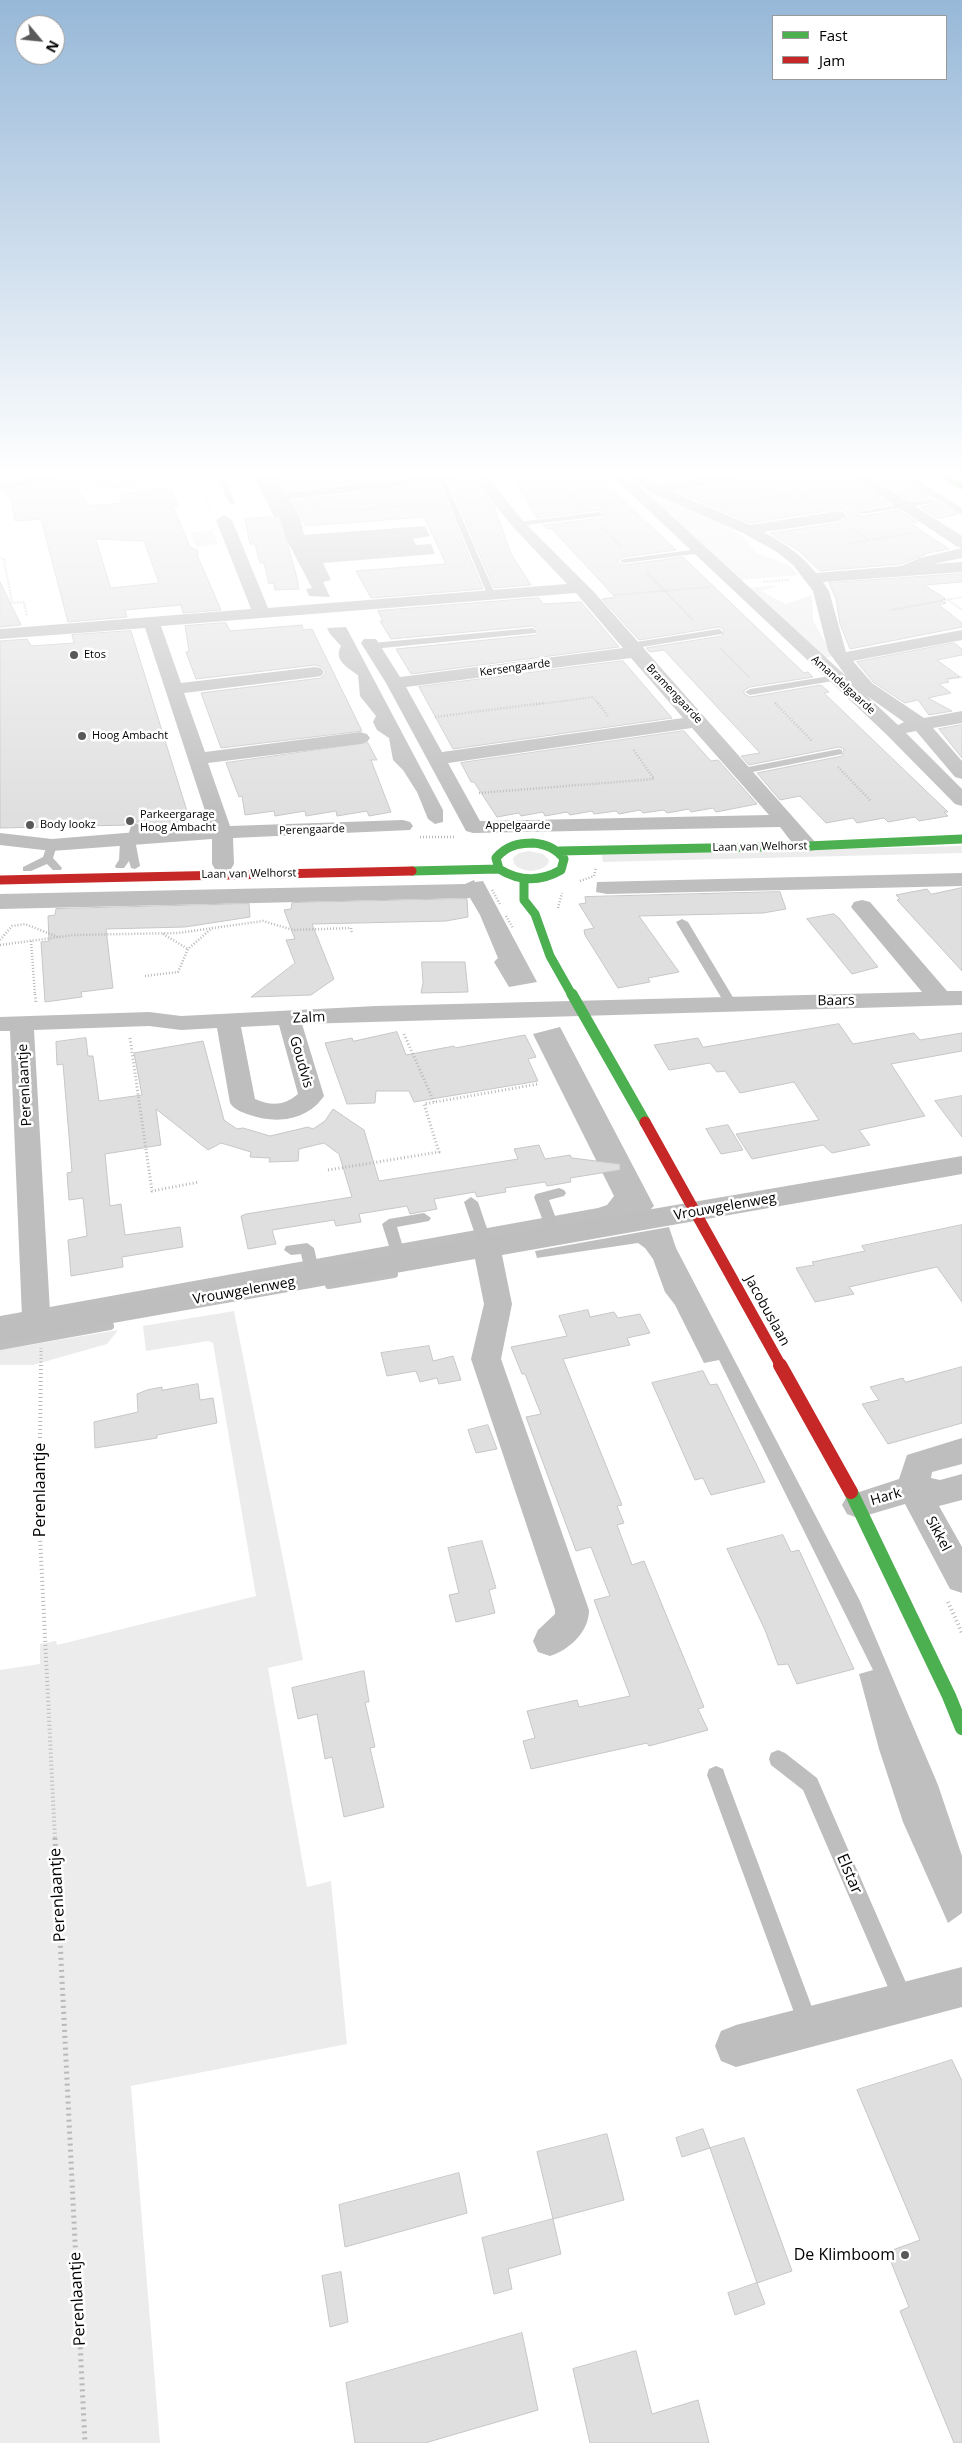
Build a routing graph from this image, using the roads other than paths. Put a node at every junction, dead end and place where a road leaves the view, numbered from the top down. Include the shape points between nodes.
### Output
1 (252, 590) edge
2 (489, 590) edge
3 (550, 590) edge
4 (581, 590) edge
5 (741, 590) edge
6 (820, 590) edge
7 (491, 594) junction
8 (261, 612) junction
9 (152, 622) junction
10 (533, 631) dead end
11 (719, 632) dead end
12 (0, 634) edge
13 (962, 635) edge
14 (371, 644) joint
15 (632, 649) junction
16 (841, 658) junction
17 (315, 672) dead end
18 (836, 678) junction
19 (395, 683) junction
20 (175, 689) junction
21 (750, 692) dead end
22 (962, 717) edge
23 (699, 722) junction
24 (921, 725) junction
25 (892, 730) junction
26 (360, 738) dead end
27 (840, 752) dead end
28 (198, 759) junction
29 (436, 759) junction
30 (743, 771) junction
31 (959, 787) edge
32 (786, 821) junction
33 (403, 826) dead end
34 (130, 832) junction
35 (222, 833) junction
36 (0, 839) edge
37 (962, 840) edge
38 (808, 846) junction
39 (558, 851) junction
40 (50, 852) junction
41 (480, 854) dead end
42 (498, 854) junction
43 (332, 861) dead end
44 (223, 864) junction
45 (120, 866) junction
46 (136, 866) junction
47 (563, 867) junction
48 (578, 867) dead end
49 (57, 868) junction
50 (0, 869) edge
51 (27, 869) junction
52 (499, 869) junction
53 (0, 880) edge
54 (524, 880) junction
55 (542, 890) junction
56 (862, 907) dead end
57 (535, 914) junction
58 (682, 922) dead end
59 (951, 999) edge
60 (731, 1004) junction
61 (580, 1009) junction
62 (289, 1019) junction
63 (228, 1021) junction
64 (20, 1024) edge
65 (962, 1166) edge
66 (558, 1193) dead end
67 (471, 1202) dead end
68 (694, 1212) junction
69 (424, 1218) dead end
70 (552, 1227) junction
71 (484, 1239) junction
72 (291, 1250) dead end
73 (397, 1254) junction
74 (311, 1269) junction
75 (38, 1325) junction
76 (0, 1332) edge
77 (962, 1451) edge
78 (962, 1486) edge
79 (913, 1488) junction
80 (858, 1504) junction
81 (962, 1579) edge
82 (550, 1641) dead end
83 (962, 1728) edge
84 (778, 1760) dead end
85 (716, 1775) dead end
86 (962, 1987) edge
87 (904, 2002) junction
88 (809, 2026) junction
89 (736, 2046) dead end

1 - 8 street
2 - 7 lane
3 - 7 street
4 - 15 street, Bramengaarde
5 - 18 street, Amandelgaarde
6 - 16 street, Amandelgaarde
7 - 8 street
8 - 9 street
9 - 12 street
9 - 20 street
10 - 14 lane
11 - 15 lane
13 - 16 street
14 - 19 street
15 - 19 street, Kersengaarde
15 - 23 street, Bramengaarde
16 - 24 street, Amandelgaarde via 866,687
17 - 20 street
18 - 21 lane
18 - 25 street, Amandelgaarde
19 - 29 street
20 - 28 street
22 - 24 street
23 - 29 street
23 - 30 street, Bramengaarde
24 - 25 street
24 - 31 street, Amandelgaarde
25 - 31 street, Amandelgaarde
26 - 28 street
27 - 30 lane
28 - 35 street
29 - 32 street, Appelgaarde via 473,827
30 - 32 street, Bramengaarde
32 - 38 street, Bramengaarde
33 - 35 street, Perengaarde
34 - 35 street, Perengaarde
34 - 40 street, Perengaarde
34 - 45 lane
34 - 46 lane
35 - 44 street
36 - 40 street, Perengaarde
37 - 38 main road, Laan van Welhorst
38 - 39 main road, Laan van Welhorst
39 - 42 main road, Laan van Welhorst via 541,844 526,843 506,848
39 - 47 main road via 564,859
40 - 49 lane
40 - 51 lane, Perengaarde
41 - 42 main road
42 - 52 main road
43 - 44 main road, Laan van Welhorst
44 - 46 main road, Laan van Welhorst
45 - 46 main road, Laan van Welhorst
45 - 49 main road, Laan van Welhorst
47 - 48 main road
47 - 55 main road
49 - 51 main road, Laan van Welhorst
50 - 51 main road, Laan van Welhorst
52 - 53 main road, Laan van Welhorst
52 - 54 main road
54 - 55 main road
54 - 57 main road, Jacobuslaan via 524,900
55 - 57 main road
56 - 59 street, Baars
57 - 61 main road, Jacobuslaan via 550,956
58 - 60 lane
59 - 60 street, Baars
60 - 61 street, Baars
61 - 62 street, Zalm
61 - 68 main road, Jacobuslaan
62 - 63 street, Zalm
62 - 63 street, Goudvis via 311,1096 301,1107 283,1113 262,1112 243,1103
63 - 64 street, Zalm via 149,1019
64 - 75 street, Perenlaantje
65 - 68 street, Vrouwgelenweg
66 - 70 lane via 541,1196
67 - 71 lane
68 - 70 street, Vrouwgelenweg
68 - 80 main road, Jacobuslaan
69 - 73 lane via 389,1224
70 - 71 street, Vrouwgelenweg
71 - 73 street, Vrouwgelenweg
71 - 82 street via 498,1304 486,1359 573,1616
72 - 74 lane via 307,1248
73 - 74 street, Vrouwgelenweg
74 - 75 street, Vrouwgelenweg
75 - 76 street, Vrouwgelenweg
77 - 79 street, Hark via 918,1464
78 - 79 street, Hark via 940,1493
79 - 80 street, Hark
79 - 81 street, Sikkel
80 - 83 main road, Jacobuslaan
84 - 87 lane, Elstar via 810,1784
85 - 88 lane
86 - 87 street
87 - 88 street
88 - 89 street

